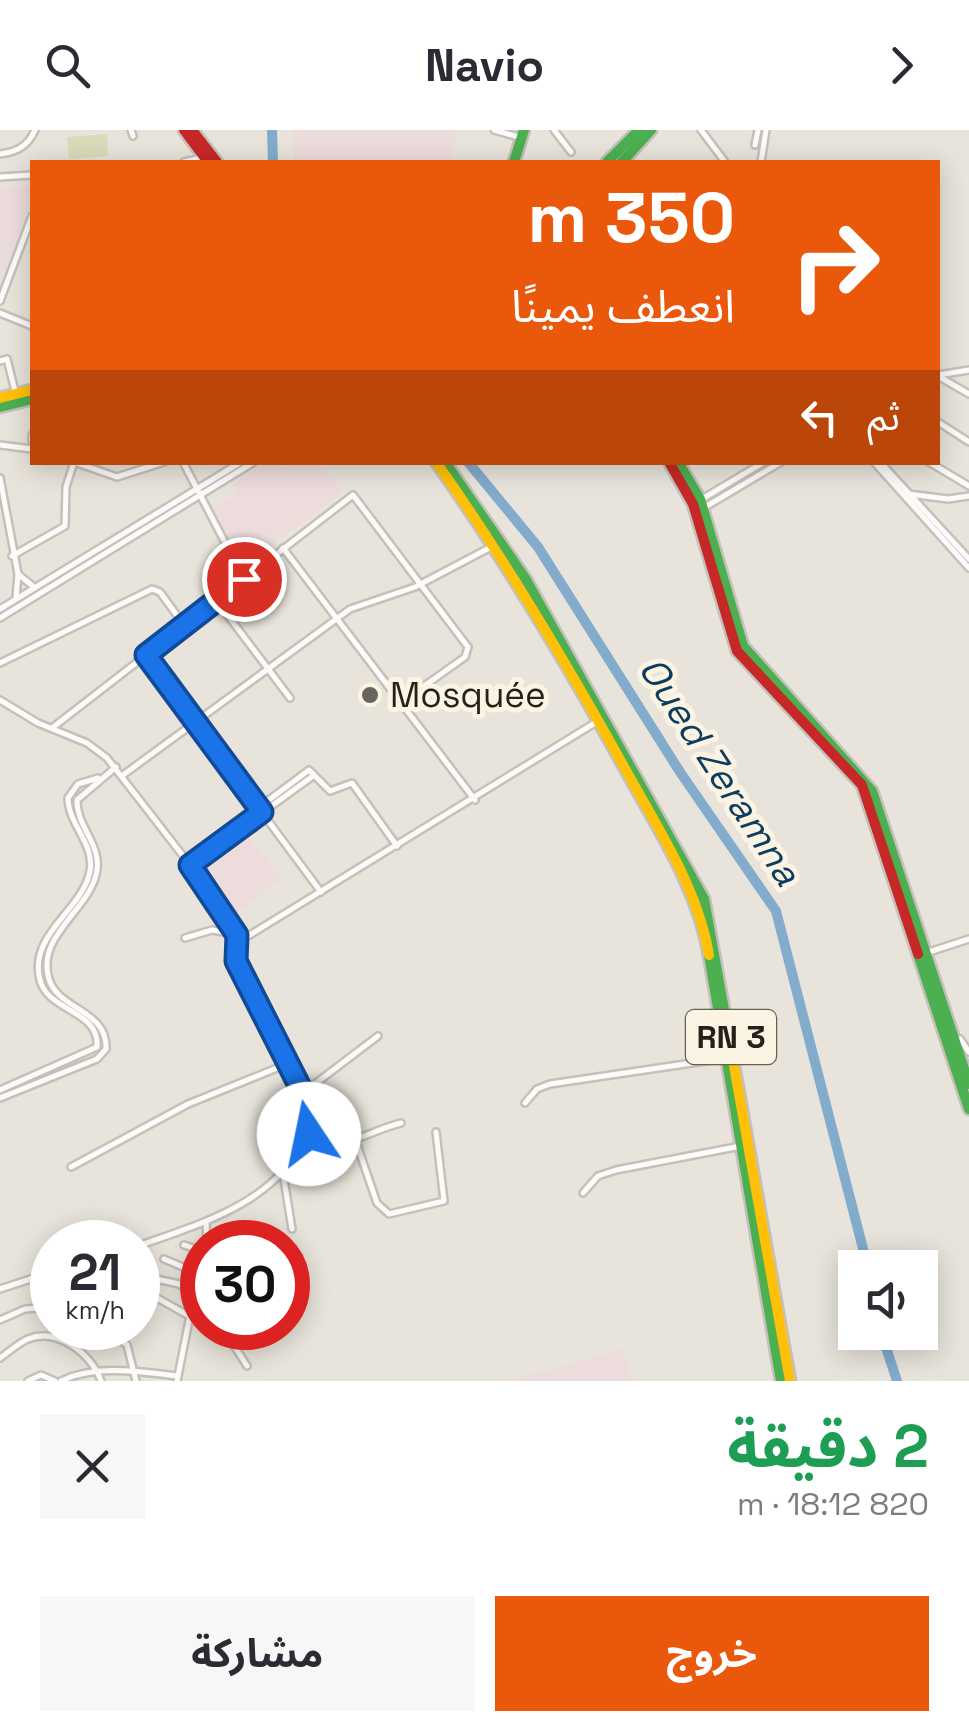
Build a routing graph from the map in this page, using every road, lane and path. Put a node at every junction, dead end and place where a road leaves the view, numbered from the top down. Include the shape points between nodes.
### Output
1 (35, 130) edge
2 (188, 130) edge
3 (494, 130) edge
4 (554, 130) edge
5 (640, 130) edge
6 (651, 130) edge
7 (701, 130) edge
8 (758, 130) edge
9 (766, 130) edge
10 (523, 134) edge
11 (755, 145) dead end
12 (571, 152) dead end
13 (0, 154) edge
14 (208, 159) edge
15 (515, 160) edge
16 (609, 160) edge
17 (624, 160) edge
18 (724, 160) edge
19 (761, 160) edge
20 (30, 176) edge
21 (0, 177) edge
22 (30, 222) edge
23 (24, 240) junction
24 (30, 242) edge
25 (0, 301) edge
26 (0, 313) edge
27 (30, 325) edge
28 (0, 361) edge
29 (969, 370) edge
30 (940, 376) edge
31 (940, 377) edge
32 (30, 391) edge
33 (969, 394) edge
34 (16, 395) junction
35 (0, 398) edge
36 (30, 400) edge
37 (0, 407) edge
38 (940, 423) edge
39 (969, 431) edge
40 (966, 440) edge
41 (0, 445) edge
42 (30, 449) edge
43 (73, 465) edge
44 (87, 465) edge
45 (155, 465) edge
46 (185, 465) edge
47 (238, 465) edge
48 (248, 465) edge
49 (438, 465) edge
50 (446, 465) edge
51 (671, 465) edge
52 (679, 465) edge
53 (760, 465) edge
54 (774, 465) edge
55 (880, 465) edge
56 (880, 465) edge
57 (934, 465) edge
58 (0, 478) edge
59 (969, 486) edge
60 (199, 492) junction
61 (908, 494) junction
62 (969, 496) edge
63 (698, 506) junction
64 (9, 535) junction
65 (0, 536) edge
66 (495, 545) junction
67 (284, 548) junction
68 (12, 557) junction
69 (0, 560) edge
70 (969, 560) edge
71 (969, 568) edge
72 (18, 574) junction
73 (244, 579) junction
74 (422, 584) junction
75 (35, 588) junction
76 (16, 599) junction
77 (217, 601) junction
78 (0, 609) edge
79 (0, 618) edge
80 (337, 618) junction
81 (184, 625) junction
82 (146, 655) junction
83 (0, 663) edge
84 (268, 669) junction
85 (290, 698) dead end
86 (0, 700) edge
87 (402, 701) junction
88 (601, 719) junction
89 (195, 722) junction
90 (52, 728) junction
91 (116, 766) junction
92 (123, 776) junction
93 (475, 800) junction
94 (260, 810) junction
95 (398, 846) junction
96 (188, 863) junction
97 (320, 892) junction
98 (237, 935) junction
99 (184, 938) dead end
100 (969, 939) edge
101 (929, 952) junction
102 (236, 961) junction
103 (99, 1032) junction
104 (378, 1036) dead end
105 (958, 1039) edge
106 (969, 1052) edge
107 (726, 1058) junction
108 (282, 1066) junction
109 (969, 1084) edge
110 (0, 1090) edge
111 (303, 1092) junction
112 (0, 1098) edge
113 (525, 1102) dead end
114 (969, 1109) edge
115 (308, 1112) junction
116 (400, 1123) dead end
117 (436, 1132) dead end
118 (309, 1134) junction
119 (356, 1142) junction
120 (741, 1146) junction
121 (70, 1167) dead end
122 (283, 1173) junction
123 (583, 1193) dead end
124 (211, 1220) edge
125 (291, 1220) edge
126 (164, 1259) dead end
127 (180, 1265) edge
128 (30, 1279) edge
129 (0, 1289) edge
130 (30, 1309) edge
131 (0, 1320) edge
132 (129, 1350) edge
133 (184, 1350) edge
134 (237, 1350) edge
135 (0, 1358) edge
136 (248, 1366) dead end
137 (98, 1372) junction
138 (136, 1372) junction
139 (178, 1379) edge
140 (28, 1381) edge
141 (58, 1381) edge
142 (100, 1381) edge
143 (136, 1381) edge
144 (781, 1381) edge
145 (790, 1381) edge

1 - 13 street via 13,153
2 - 14 main road
3 - 10 street
4 - 12 street
5 - 16 main road
6 - 17 main road
7 - 18 street
8 - 11 street
9 - 19 street
10 - 15 main road
20 - 21 street
22 - 23 street
23 - 24 street
23 - 25 street
26 - 27 street
28 - 34 street via 7,360
29 - 30 street
31 - 33 street
32 - 34 main road
34 - 35 main road
36 - 37 main road
38 - 40 street
39 - 40 street
41 - 42 street
43 - 68 street via 65,526
44 - 45 street via 117,477
46 - 60 street
47 - 60 street
48 - 60 street
49 - 66 main road, RN 3
50 - 88 main road, RN 3 via 503,542
51 - 63 main road
52 - 63 main road
53 - 63 street
54 - 63 street
55 - 61 street
56 - 71 street
57 - 59 street
58 - 64 street
60 - 73 street
60 - 75 street
60 - 79 street
61 - 62 street
61 - 70 street
63 - 101 main road via 743,646 867,780
63 - 105 main road via 737,650 862,785
64 - 65 street
64 - 68 street
66 - 74 street
66 - 88 main road, RN 3
67 - 73 street
67 - 74 street via 355,495
67 - 80 street
68 - 69 street
68 - 72 street
72 - 75 street
72 - 76 street
73 - 77 street
74 - 80 street
74 - 87 street via 469,650
75 - 76 street
76 - 78 street
77 - 81 street
77 - 84 street
80 - 84 street
80 - 87 street
81 - 82 street
81 - 83 street via 160,592 149,590
82 - 89 street
82 - 90 street
84 - 85 street
84 - 89 street
86 - 90 street
87 - 93 street
88 - 93 street
88 - 107 main road, RN 3 via 691,889
88 - 145 main road, RN 3 via 704,899
89 - 92 street
89 - 94 street
90 - 91 street via 88,742
91 - 92 street
91 - 103 street via 69,794 90,873 46,940 39,971 47,993
92 - 96 street
93 - 95 street
94 - 95 street via 312,772 330,790 352,783
94 - 96 street
94 - 97 street
95 - 97 street
96 - 98 street
97 - 98 street via 248,936
98 - 99 street via 212,930
98 - 102 street
100 - 101 street
101 - 105 main road
102 - 108 street
102 - 111 street
103 - 110 street via 91,1054
103 - 112 street via 106,1046 100,1057
104 - 111 street
105 - 106 street
105 - 109 main road
105 - 114 main road
107 - 113 street via 550,1084
107 - 120 main road, RN 3
108 - 115 street
108 - 121 street via 188,1104
111 - 115 street
115 - 118 street
116 - 119 street
117 - 119 street via 444,1201 390,1214 378,1203
118 - 119 street
118 - 122 street
120 - 123 street via 616,1170 598,1176
120 - 144 main road, RN 3
122 - 124 street
122 - 125 street
126 - 127 street
128 - 129 street
130 - 131 street
132 - 138 street
133 - 139 street
134 - 136 street
135 - 137 street via 29,1339 47,1337 76,1348
137 - 138 street
137 - 141 street
137 - 142 street
138 - 139 street
138 - 143 street
140 - 141 street via 41,1375

